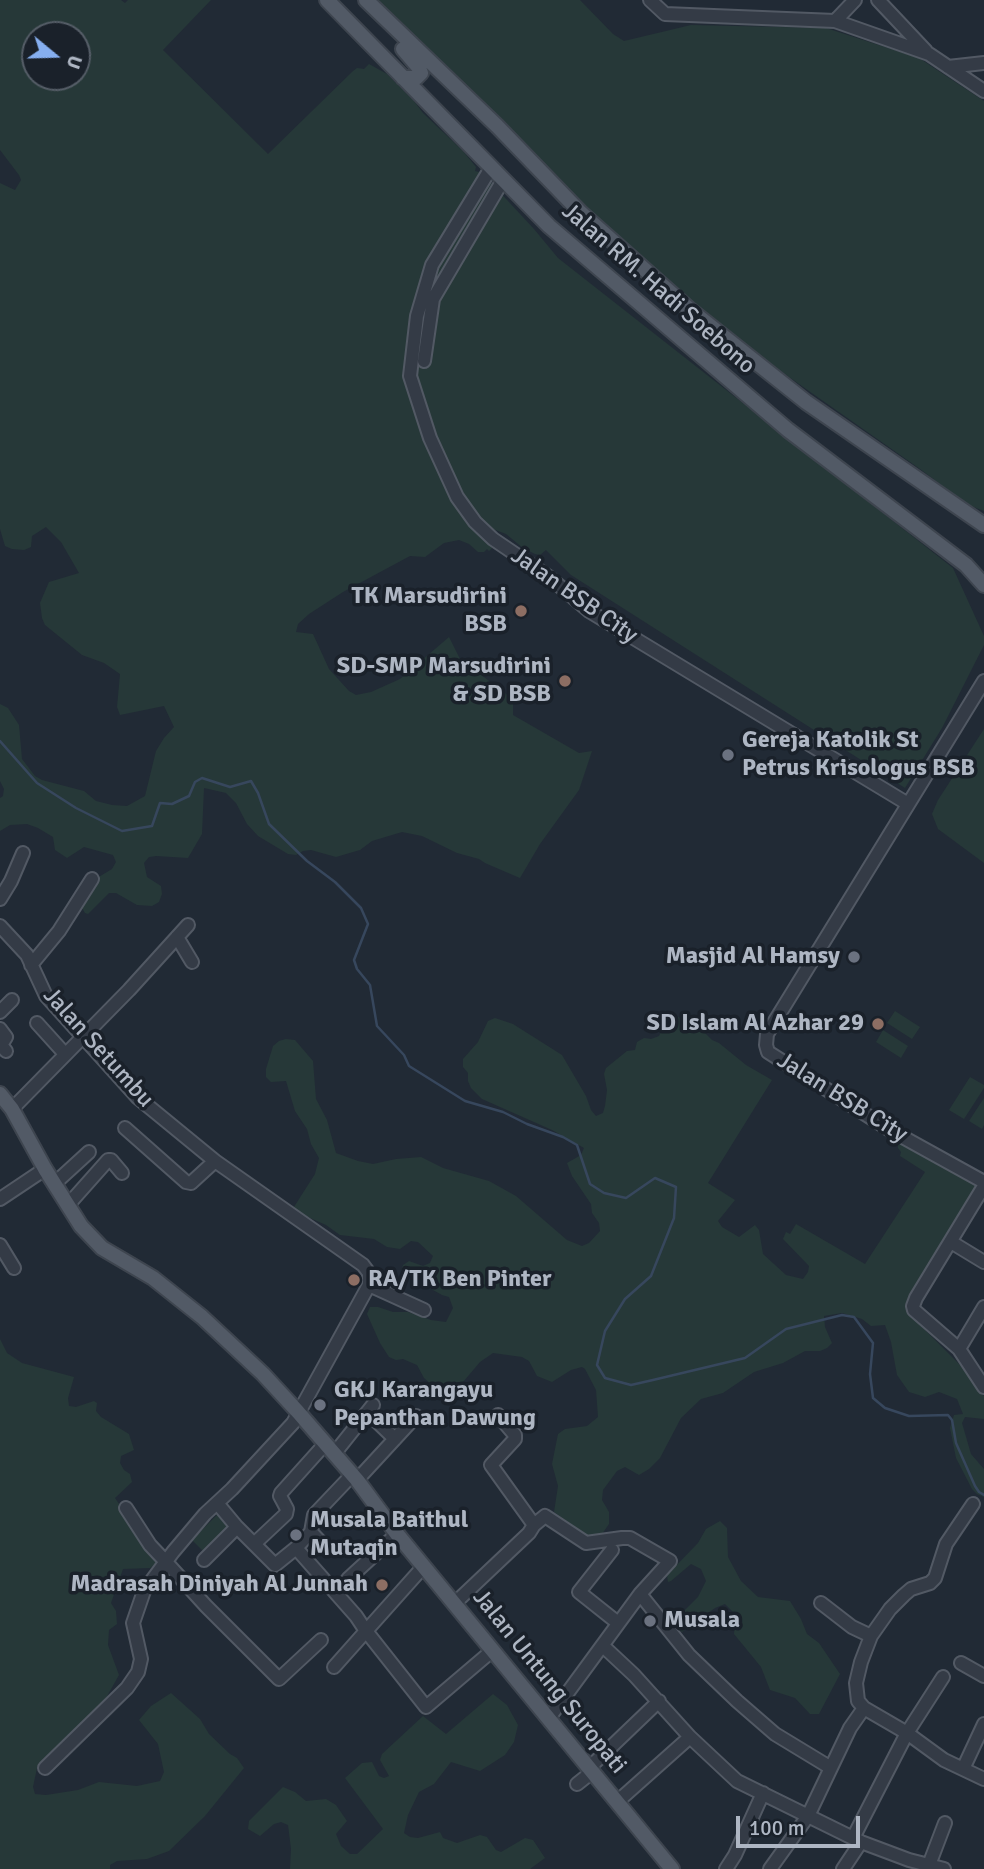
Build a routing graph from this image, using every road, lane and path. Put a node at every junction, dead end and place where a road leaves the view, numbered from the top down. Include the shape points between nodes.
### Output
1 (327, 0) edge
2 (366, 0) edge
3 (650, 0) edge
4 (855, 0) edge
5 (878, 0) edge
6 (835, 21) junction
7 (397, 32) junction
8 (929, 54) junction
9 (984, 63) edge
10 (948, 67) junction
11 (404, 78) junction
12 (984, 90) edge
13 (491, 168) junction
14 (503, 180) junction
15 (433, 299) junction
16 (416, 316) junction
17 (424, 361) dead end
18 (984, 525) edge
19 (984, 584) edge
20 (984, 681) edge
21 (908, 804) junction
22 (23, 853) dead end
23 (92, 879) dead end
24 (0, 899) edge
25 (188, 925) dead end
26 (0, 926) edge
27 (177, 937) junction
28 (192, 962) dead end
29 (31, 965) junction
30 (12, 1000) dead end
31 (0, 1012) edge
32 (37, 1023) dead end
33 (0, 1029) edge
34 (81, 1037) junction
35 (6, 1051) dead end
36 (65, 1054) junction
37 (0, 1094) edge
38 (12, 1109) junction
39 (125, 1128) dead end
40 (89, 1152) dead end
41 (215, 1161) junction
42 (45, 1169) junction
43 (122, 1172) dead end
44 (54, 1184) junction
45 (984, 1184) edge
46 (0, 1199) edge
47 (68, 1205) junction
48 (951, 1242) junction
49 (1, 1249) edge
50 (984, 1262) edge
51 (14, 1268) dead end
52 (369, 1285) junction
53 (984, 1307) edge
54 (424, 1310) dead end
55 (984, 1331) edge
56 (967, 1338) junction
57 (959, 1349) junction
58 (984, 1387) edge
59 (298, 1412) junction
60 (498, 1415) dead end
61 (416, 1416) dead end
62 (395, 1439) junction
63 (329, 1449) junction
64 (354, 1478) junction
65 (217, 1503) junction
66 (974, 1504) dead end
67 (126, 1508) dead end
68 (534, 1525) junction
69 (237, 1527) junction
70 (311, 1532) junction
71 (397, 1534) junction
72 (254, 1544) junction
73 (296, 1548) junction
74 (327, 1549) dead end
75 (612, 1550) dead end
76 (204, 1560) dead end
77 (166, 1562) junction
78 (424, 1566) junction
79 (348, 1579) dead end
80 (640, 1594) junction
81 (455, 1603) junction
82 (821, 1603) dead end
83 (618, 1623) junction
84 (366, 1631) junction
85 (871, 1636) junction
86 (321, 1640) dead end
87 (603, 1646) junction
88 (494, 1650) junction
89 (961, 1663) dead end
90 (334, 1667) dead end
91 (984, 1676) edge
92 (943, 1677) dead end
93 (659, 1701) junction
94 (864, 1708) junction
95 (549, 1718) junction
96 (984, 1724) edge
97 (907, 1733) junction
98 (690, 1737) junction
99 (979, 1748) edge
100 (45, 1768) dead end
101 (831, 1768) junction
102 (962, 1769) junction
103 (591, 1770) junction
104 (984, 1779) edge
105 (577, 1784) dead end
106 (763, 1793) junction
107 (617, 1802) junction
108 (808, 1816) junction
109 (945, 1823) dead end
110 (857, 1840) junction
111 (929, 1865) junction
112 (666, 1867) edge
113 (726, 1869) edge
114 (770, 1869) edge
115 (843, 1869) edge
116 (944, 1869) edge

1 - 11 main road, Jalan RM. Hadi Soebono
2 - 7 main road, Jalan RM. Hadi Soebono
3 - 6 street via 665,14
4 - 6 street
5 - 8 street
6 - 8 street
7 - 11 main road via 399,43 421,71 416,78
7 - 18 main road, Jalan RM. Hadi Soebono via 581,213 689,309 806,402
8 - 10 street
9 - 10 street
10 - 12 street
11 - 13 main road, Jalan RM. Hadi Soebono
13 - 14 main road, Jalan RM. Hadi Soebono
13 - 16 street, Jalan BSB City via 432,265
14 - 15 street
14 - 19 main road, Jalan RM. Hadi Soebono via 550,226 788,430 966,565
15 - 16 street
15 - 17 street
16 - 21 street, Jalan BSB City via 411,376 430,438 457,497 493,540 589,611
20 - 21 street, Jalan BSB City
21 - 45 street, Jalan BSB City via 767,1034 766,1045 768,1052 890,1130
22 - 24 street
23 - 29 street
25 - 27 street
26 - 29 street, Jalan Setumbu
27 - 28 street
27 - 34 street
29 - 34 street, Jalan Setumbu via 42,990
30 - 31 street
32 - 36 street
33 - 35 street via 6,1037 1,1045
34 - 36 street
34 - 41 street, Jalan Setumbu via 137,1097
36 - 38 street
37 - 38 main road, Jalan Untung Suropati
38 - 42 main road, Jalan Untung Suropati
39 - 41 street via 191,1184
40 - 44 street
41 - 52 street, Jalan Setumbu via 363,1265
42 - 44 main road, Jalan Untung Suropati
42 - 46 street
43 - 47 street via 108,1160
44 - 47 main road, Jalan Untung Suropati
45 - 48 street
47 - 59 main road, Jalan Untung Suropati via 102,1248 153,1278 202,1317
48 - 50 street
48 - 57 street via 913,1306
49 - 51 street
52 - 54 street
52 - 59 street
53 - 56 street
55 - 56 street
56 - 57 street
57 - 58 street
59 - 63 main road, Jalan Untung Suropati
59 - 65 street via 293,1423
60 - 68 street via 515,1439 491,1465
61 - 62 street
62 - 63 street via 370,1409
62 - 64 street
63 - 64 main road, Jalan Untung Suropati
63 - 72 street via 281,1493 286,1514
64 - 70 street via 314,1516
64 - 71 main road, Jalan Untung Suropati
65 - 69 street
65 - 77 street
66 - 85 street via 946,1544 935,1578 904,1595
67 - 77 street
68 - 80 street via 545,1516 586,1543 630,1538 670,1561
68 - 81 street
69 - 72 street
69 - 76 street
70 - 73 street
70 - 74 street
71 - 78 main road, Jalan Untung Suropati
71 - 79 street
72 - 73 street via 275,1565
73 - 84 street
75 - 83 street via 579,1592
77 - 86 street via 279,1678
77 - 100 street via 144,1591 133,1623 141,1659 138,1672
78 - 81 main road, Jalan Untung Suropati
78 - 84 street
80 - 83 street
80 - 101 street via 690,1655 737,1701 775,1734
81 - 88 main road, Jalan Untung Suropati
82 - 85 street
83 - 87 street
84 - 88 street via 426,1707
84 - 90 street
85 - 94 street via 856,1683 858,1701
87 - 93 street
87 - 95 street
88 - 95 main road, Jalan Untung Suropati
89 - 91 street
92 - 97 street
93 - 98 street
93 - 103 street
94 - 97 street
94 - 101 street
95 - 103 main road, Jalan Untung Suropati
96 - 99 street
97 - 102 street
97 - 110 street
98 - 106 street via 737,1781
98 - 107 street
99 - 102 street
101 - 108 street
102 - 104 street
103 - 105 street
103 - 107 main road, Jalan Untung Suropati
106 - 108 street
106 - 113 street
107 - 112 main road, Jalan Untung Suropati
108 - 110 street
108 - 114 street
109 - 111 street
110 - 111 street
110 - 115 street
111 - 116 street

